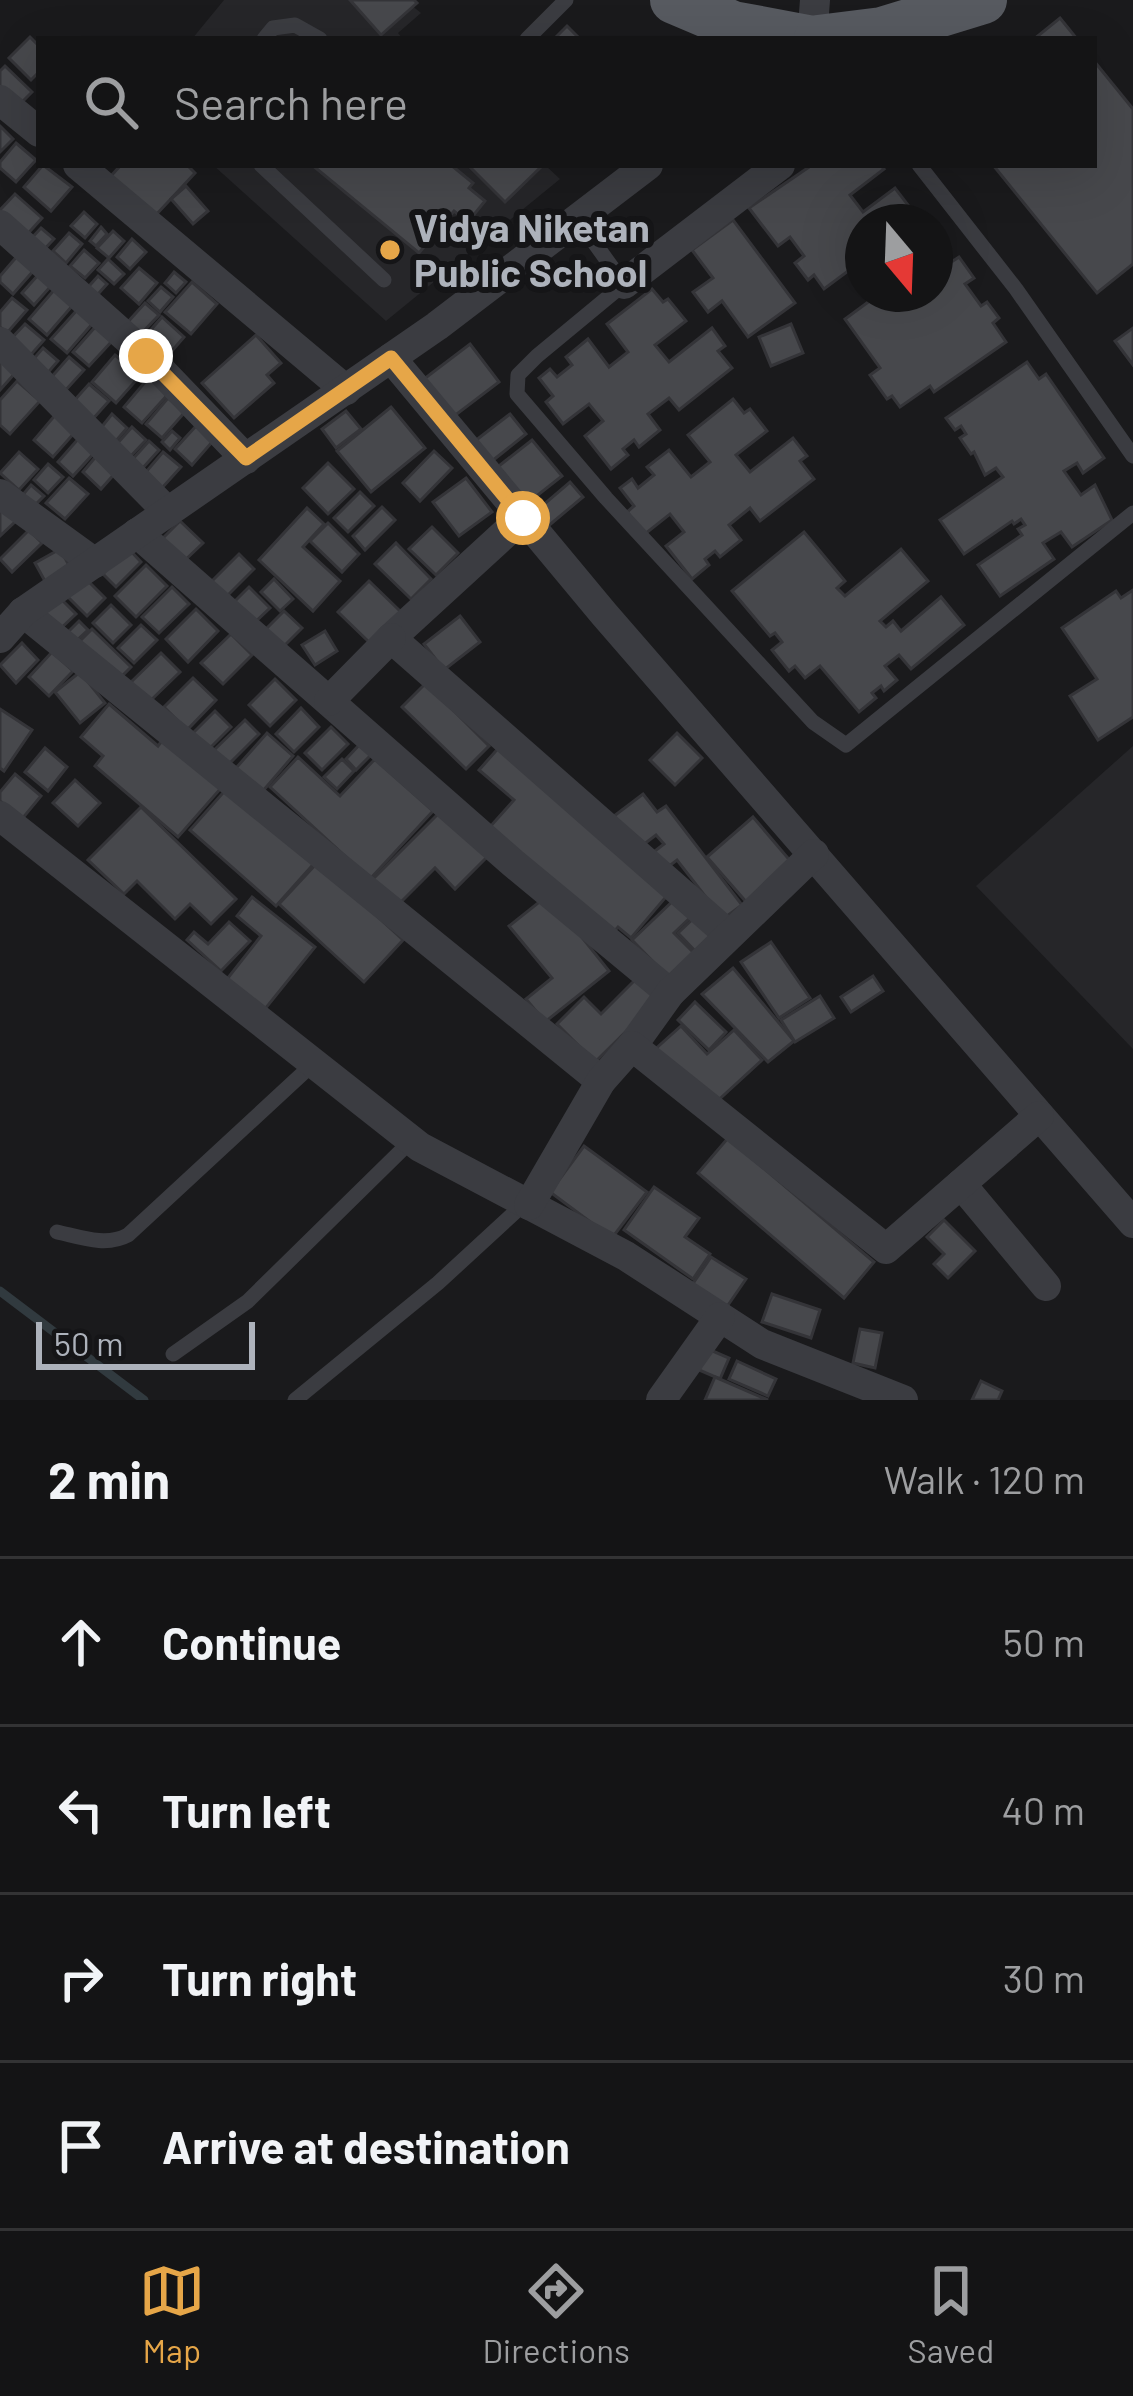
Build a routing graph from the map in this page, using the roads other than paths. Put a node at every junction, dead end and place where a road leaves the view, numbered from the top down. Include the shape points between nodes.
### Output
1 (566, 0) edge
2 (674, 0) edge
3 (815, 0) edge
4 (982, 0) edge
5 (266, 36) edge
6 (314, 36) edge
7 (530, 36) edge
8 (814, 36) edge
9 (828, 36) edge
10 (847, 36) edge
11 (0, 100) edge
12 (36, 130) edge
13 (82, 168) edge
14 (264, 168) edge
15 (644, 168) edge
16 (776, 168) edge
17 (921, 168) edge
18 (578, 220) junction
19 (0, 225) edge
20 (384, 280) dead end
21 (624, 284) junction
22 (0, 341) edge
23 (391, 358) junction
24 (346, 389) junction
25 (1133, 456) edge
26 (246, 458) junction
27 (0, 494) edge
28 (167, 512) junction
29 (1133, 513) edge
30 (523, 518) junction
31 (137, 533) junction
32 (94, 563) junction
33 (23, 612) junction
34 (0, 638) edge
35 (392, 638) junction
36 (329, 701) junction
37 (2, 820) edge
38 (814, 854) junction
39 (729, 935) junction
40 (670, 993) junction
41 (632, 1046) junction
42 (314, 1063) junction
43 (601, 1081) junction
44 (1039, 1116) junction
45 (412, 1141) junction
46 (961, 1184) junction
47 (527, 1204) junction
48 (1133, 1223) edge
49 (56, 1232) dead end
50 (1046, 1286) dead end
51 (720, 1317) junction
52 (173, 1354) dead end
53 (295, 1400) edge
54 (661, 1400) edge
55 (902, 1400) edge

1 - 7 lane
2 - 8 main road via 733,25
3 - 9 street
4 - 10 main road
5 - 6 lane via 295,26
11 - 12 street
13 - 24 street
14 - 20 lane
15 - 18 street
16 - 21 street
17 - 25 lane
18 - 21 lane
18 - 23 street
19 - 26 street
21 - 29 lane via 518,375 517,394 813,722 846,745
22 - 28 street
23 - 24 street
23 - 30 street
24 - 26 street
26 - 28 street
27 - 32 street
28 - 31 street
30 - 35 street
30 - 38 street
31 - 32 street
31 - 36 street
32 - 33 street
33 - 34 street
33 - 43 street
35 - 36 street
35 - 39 street
36 - 40 street
37 - 42 street
38 - 39 street
38 - 44 street
39 - 40 street
40 - 41 street
41 - 43 street
41 - 46 street via 886,1249
42 - 45 street
42 - 49 lane via 128,1235 100,1241
43 - 47 street
44 - 46 street
44 - 48 street
45 - 47 street
45 - 52 lane via 248,1300
46 - 50 street
47 - 51 street
47 - 53 lane
51 - 54 street
51 - 55 street via 762,1344

